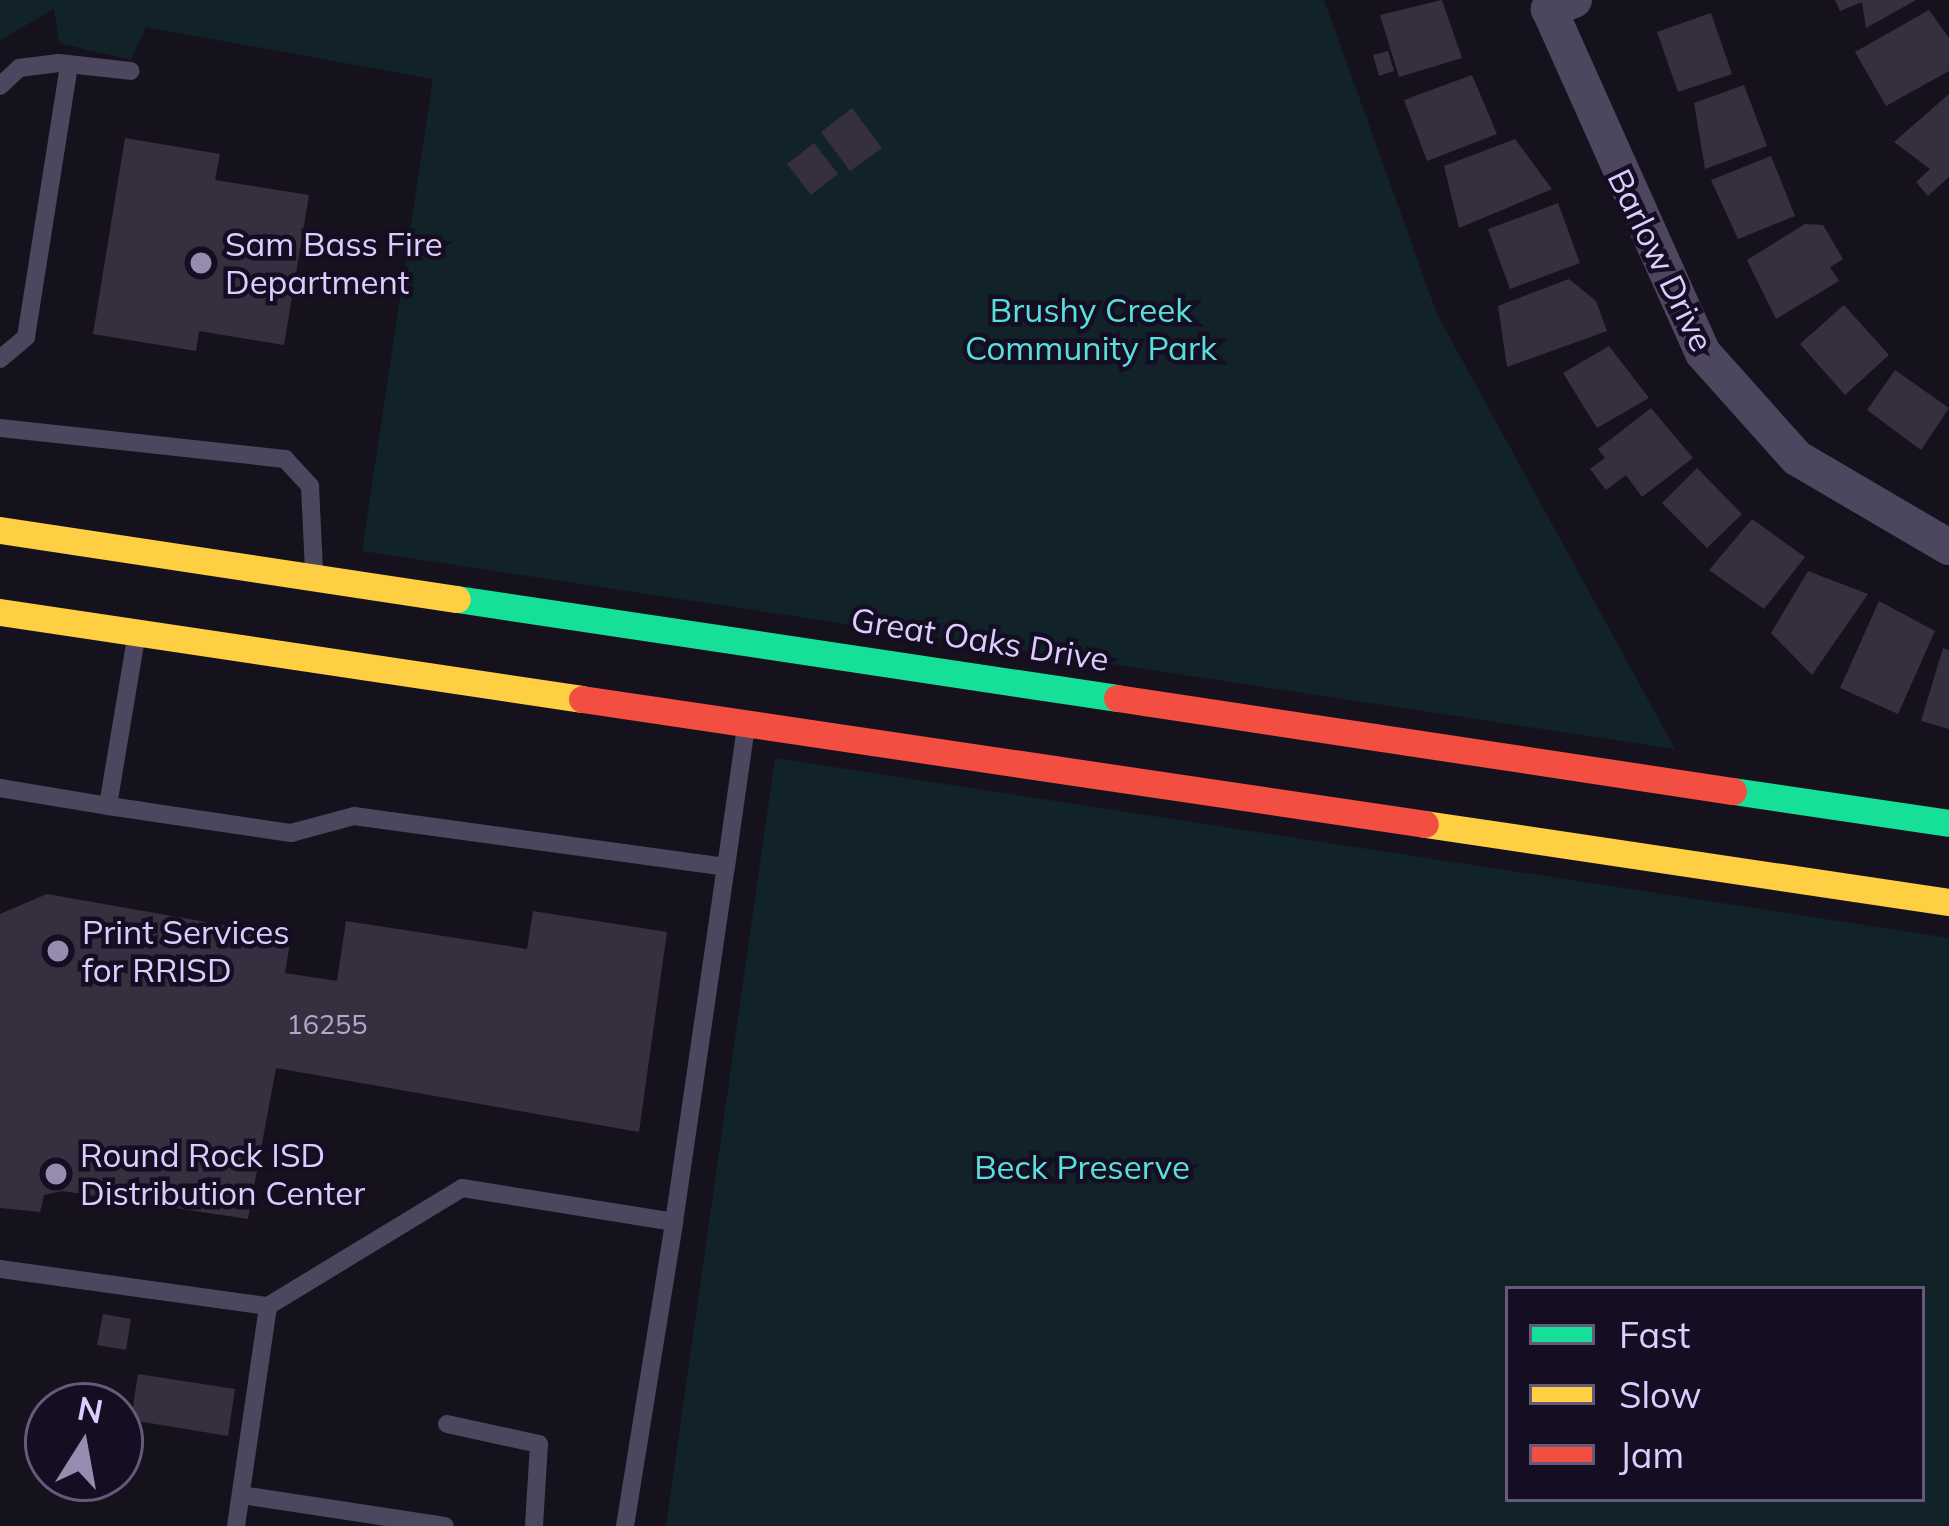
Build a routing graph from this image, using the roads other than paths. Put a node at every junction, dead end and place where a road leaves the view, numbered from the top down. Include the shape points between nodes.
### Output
1 (1561, 5) edge
2 (69, 64) junction
3 (131, 71) dead end
4 (0, 86) edge
5 (0, 359) edge
6 (0, 428) edge
7 (0, 530) edge
8 (1949, 547) edge
9 (314, 575) junction
10 (0, 612) edge
11 (136, 633) junction
12 (746, 725) junction
13 (0, 788) edge
14 (107, 806) junction
15 (1949, 823) edge
16 (726, 867) junction
17 (1949, 902) edge
18 (674, 1222) junction
19 (0, 1269) edge
20 (268, 1306) junction
21 (447, 1424) dead end
22 (241, 1496) junction
23 (236, 1526) edge
24 (445, 1526) edge
25 (534, 1526) edge
26 (625, 1526) edge

1 - 8 street, Barlow Drive via 1703,352 1797,458
2 - 3 lane
2 - 4 lane via 19,68
2 - 5 lane via 26,337
6 - 9 lane via 285,459 310,486
7 - 9 street, Great Oaks Drive
9 - 15 street, Great Oaks Drive
10 - 11 street
11 - 12 street
11 - 14 lane
12 - 16 lane
12 - 17 street
13 - 14 lane
14 - 16 lane via 291,833 354,815
16 - 18 lane
18 - 20 lane via 462,1188
18 - 26 lane
19 - 20 lane
20 - 22 lane
21 - 25 lane via 539,1444
22 - 23 lane
22 - 24 lane

